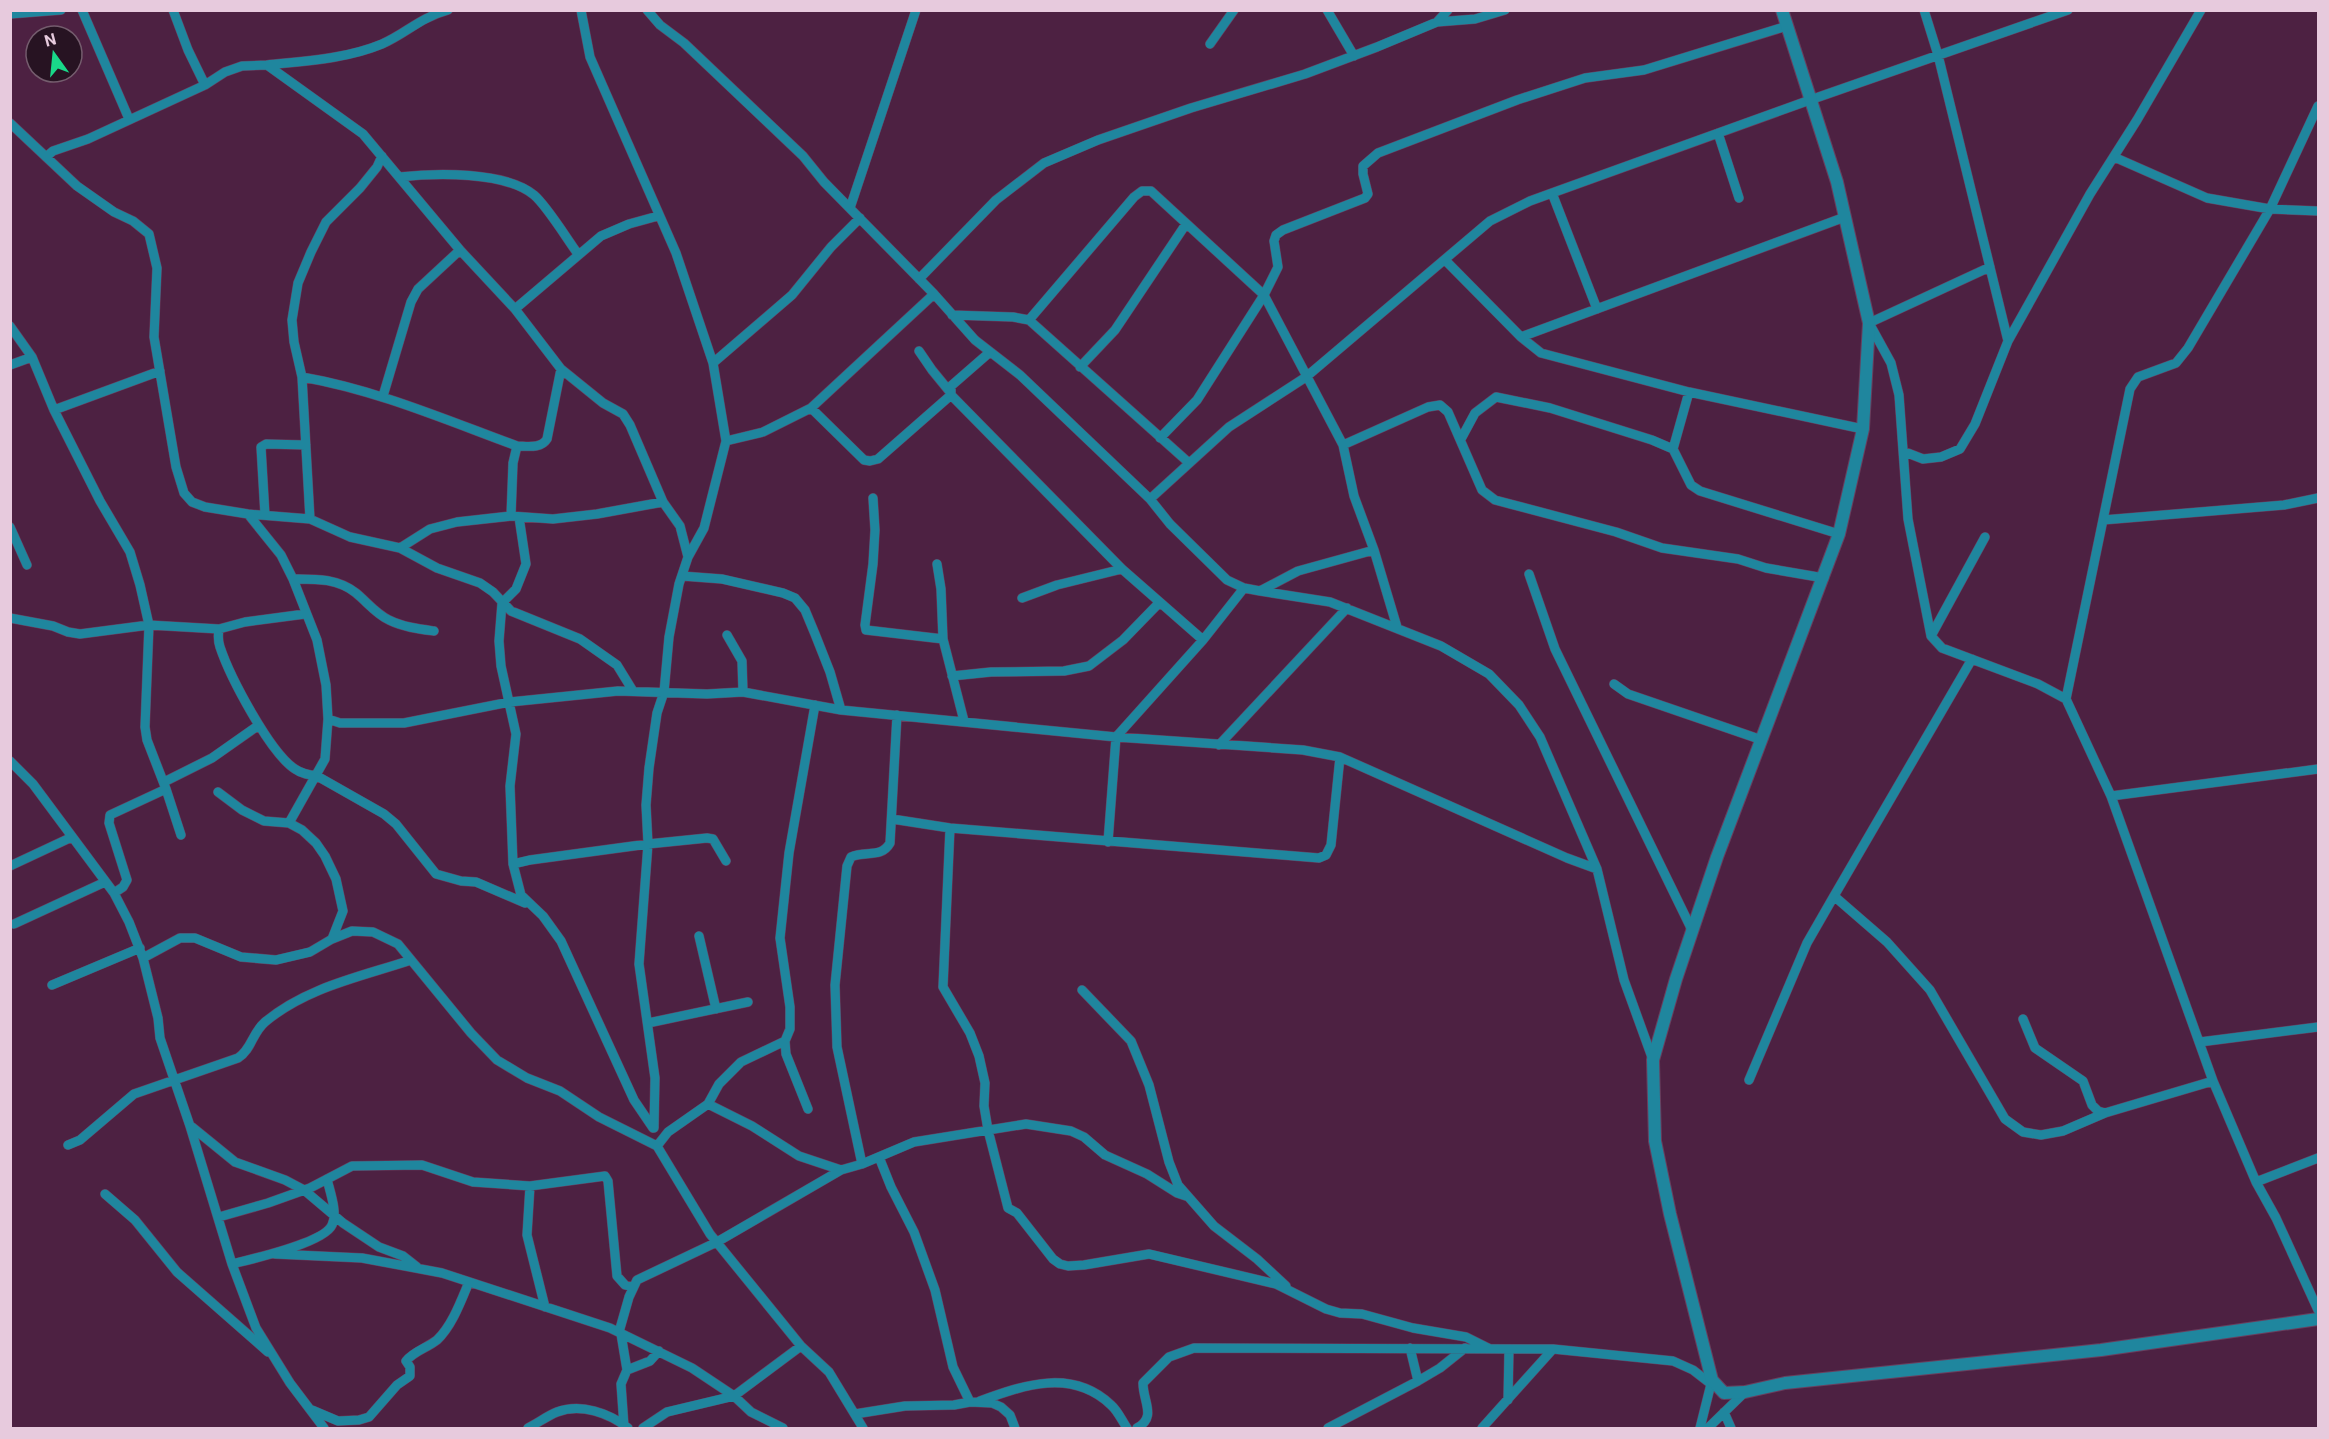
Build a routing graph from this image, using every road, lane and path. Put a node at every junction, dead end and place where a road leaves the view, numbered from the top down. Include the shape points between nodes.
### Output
1 (61, 10) edge
2 (82, 10) edge
3 (173, 10) edge
4 (448, 10) edge
5 (581, 10) edge
6 (648, 10) edge
7 (916, 10) edge
8 (1234, 10) edge
9 (1327, 10) edge
10 (1448, 10) edge
11 (1505, 10) edge
12 (1782, 10) edge
13 (1924, 10) edge
14 (2068, 10) edge
15 (2201, 10) edge
16 (10, 14) edge
17 (1437, 22) junction
18 (1787, 26) junction
19 (1210, 44) dead end
20 (1938, 55) junction
21 (1354, 56) junction
22 (267, 65) junction
23 (205, 85) junction
24 (1810, 100) junction
25 (2319, 106) edge
26 (129, 119) junction
27 (10, 123) edge
28 (1718, 133) junction
29 (382, 156) junction
30 (46, 157) junction
31 (2114, 157) junction
32 (399, 177) junction
33 (1552, 193) junction
34 (1740, 198) dead end
35 (850, 208) junction
36 (2270, 209) junction
37 (2319, 212) edge
38 (658, 216) junction
39 (1845, 217) junction
40 (860, 218) junction
41 (1186, 224) junction
42 (459, 250) junction
43 (578, 254) junction
44 (1445, 260) junction
45 (1990, 267) junction
46 (919, 279) junction
47 (934, 294) junction
48 (1264, 296) junction
49 (515, 309) junction
50 (1597, 309) junction
51 (952, 315) junction
52 (1029, 320) junction
53 (1869, 322) junction
54 (10, 326) edge
55 (1521, 337) junction
56 (2008, 341) junction
57 (919, 351) dead end
58 (990, 352) junction
59 (32, 357) junction
60 (713, 363) junction
61 (10, 365) edge
62 (1080, 367) junction
63 (561, 369) junction
64 (160, 371) junction
65 (302, 377) junction
66 (1306, 377) junction
67 (1689, 392) junction
68 (951, 394) junction
69 (383, 396) junction
70 (811, 408) junction
71 (54, 410) junction
72 (1863, 429) junction
73 (1160, 438) junction
74 (1461, 440) junction
75 (726, 441) junction
76 (306, 445) junction
77 (1343, 445) junction
78 (517, 446) junction
79 (1673, 449) junction
80 (1905, 452) junction
81 (1188, 462) junction
82 (873, 498) dead end
83 (2319, 498) edge
84 (1150, 499) junction
85 (663, 502) junction
86 (248, 514) junction
87 (265, 515) junction
88 (515, 517) junction
89 (310, 519) junction
90 (2103, 520) junction
91 (10, 527) edge
92 (1839, 534) junction
93 (1985, 537) dead end
94 (400, 548) junction
95 (1374, 550) junction
96 (688, 557) junction
97 (937, 564) dead end
98 (27, 565) dead end
99 (1122, 569) junction
100 (1529, 574) dead end
101 (682, 576) junction
102 (1824, 578) junction
103 (293, 579) junction
104 (1244, 588) junction
105 (1260, 591) junction
106 (1022, 598) dead end
107 (502, 603) junction
108 (1160, 603) junction
109 (1347, 608) junction
110 (305, 614) junction
111 (10, 618) edge
112 (149, 625) junction
113 (1397, 627) junction
114 (219, 629) junction
115 (434, 631) dead end
116 (728, 634) dead end
117 (1931, 636) junction
118 (943, 639) junction
119 (1203, 640) junction
120 (1972, 659) junction
121 (952, 675) junction
122 (1614, 684) dead end
123 (633, 691) junction
124 (664, 692) junction
125 (743, 692) junction
126 (2066, 699) junction
127 (510, 702) junction
128 (815, 705) junction
129 (840, 710) junction
130 (897, 715) junction
131 (328, 720) junction
132 (964, 721) junction
133 (259, 725) junction
134 (1116, 737) junction
135 (1762, 740) junction
136 (1219, 745) junction
137 (1340, 757) junction
138 (10, 761) edge
139 (2319, 770) edge
140 (317, 776) junction
141 (165, 785) junction
142 (218, 792) dead end
143 (2111, 795) junction
144 (891, 819) junction
145 (289, 823) junction
146 (950, 828) junction
147 (181, 834) dead end
148 (72, 837) junction
149 (1108, 842) junction
150 (648, 844) junction
151 (726, 861) dead end
152 (513, 864) junction
153 (10, 866) edge
154 (1597, 869) junction
155 (105, 882) junction
156 (114, 893) junction
157 (1834, 896) junction
158 (529, 905) junction
159 (14, 924) dead end
160 (1692, 930) junction
161 (699, 936) dead end
162 (332, 939) junction
163 (142, 953) junction
164 (411, 960) junction
165 (52, 985) dead end
166 (1082, 990) dead end
167 (748, 1002) dead end
168 (716, 1009) junction
169 (2023, 1019) dead end
170 (648, 1023) junction
171 (2319, 1027) edge
172 (785, 1041) junction
173 (2200, 1042) junction
174 (1653, 1060) junction
175 (173, 1079) junction
176 (1749, 1080) dead end
177 (2213, 1081) junction
178 (708, 1104) junction
179 (808, 1109) dead end
180 (2105, 1113) junction
181 (190, 1126) junction
182 (654, 1128) junction
183 (988, 1130) junction
184 (654, 1144) junction
185 (68, 1145) dead end
186 (879, 1157) junction
187 (2319, 1158) edge
188 (862, 1164) junction
189 (841, 1170) junction
190 (327, 1179) junction
191 (2256, 1182) junction
192 (530, 1186) junction
193 (304, 1190) junction
194 (105, 1194) dead end
195 (1186, 1196) junction
196 (334, 1216) junction
197 (219, 1217) junction
198 (717, 1242) junction
199 (275, 1254) junction
200 (232, 1264) junction
201 (419, 1269) junction
202 (469, 1282) junction
203 (633, 1287) junction
204 (1292, 1291) junction
205 (545, 1307) junction
206 (2319, 1310) edge
207 (2319, 1319) edge
208 (620, 1333) junction
209 (801, 1346) junction
210 (1410, 1348) junction
211 (1465, 1348) junction
212 (1490, 1349) junction
213 (1509, 1349) junction
214 (1553, 1349) junction
215 (659, 1351) junction
216 (272, 1355) junction
217 (627, 1370) junction
218 (1418, 1381) junction
219 (1712, 1382) junction
220 (1745, 1392) junction
221 (734, 1396) junction
222 (1508, 1400) junction
223 (974, 1402) junction
224 (308, 1407) junction
225 (1724, 1412) junction
226 (855, 1414) junction
227 (369, 1418) junction
228 (626, 1427) edge
229 (324, 1428) edge
230 (368, 1428) edge
231 (528, 1428) edge
232 (643, 1428) edge
233 (783, 1428) edge
234 (863, 1428) edge
235 (1015, 1428) edge
236 (1127, 1428) edge
237 (1137, 1428) edge
238 (1328, 1428) edge
239 (1482, 1428) edge
240 (1700, 1428) edge
241 (1708, 1428) edge
242 (1731, 1428) edge

1 - 16 street
2 - 26 street
3 - 23 street
4 - 22 street via 354,53
5 - 38 street via 590,57
6 - 35 street via 803,156
7 - 35 street
8 - 19 street
9 - 21 street
10 - 17 street
11 - 17 street via 1474,19
12 - 18 street
13 - 20 street
14 - 20 street
15 - 31 street
17 - 21 street
18 - 24 street
18 - 48 street via 1644,70 1575,81 1378,153 1363,166 1368,194 1365,198 1276,235 1278,267
20 - 24 street
20 - 45 street
21 - 46 street via 1098,140 1044,163 996,200
22 - 23 street via 242,66
22 - 29 street via 363,134
23 - 26 street
24 - 28 street
24 - 39 street via 1838,182
25 - 36 street
26 - 30 street
27 - 30 street
28 - 33 street
28 - 34 street
29 - 32 street
29 - 65 street via 360,188 326,222 298,283 292,320
30 - 64 street via 77,186 149,234 158,268 154,337
31 - 36 street via 2207,198
31 - 56 street
32 - 42 street
32 - 43 street via 449,174 515,184 534,196
33 - 44 street via 1490,221
33 - 50 street
35 - 40 street
36 - 37 street
36 - 90 street via 2188,348 2176,363 2138,377 2130,389
38 - 43 street via 601,236
38 - 60 street via 676,253
39 - 50 street
39 - 53 street
40 - 46 street
40 - 60 street via 792,295
41 - 48 street
41 - 52 street via 1151,192 1142,191
41 - 62 street via 1114,330
42 - 49 street
42 - 69 street via 418,289 411,302
43 - 49 street
44 - 55 street
44 - 66 street
45 - 53 street
45 - 56 street
46 - 47 street
47 - 51 street
47 - 70 street
48 - 66 street
48 - 73 street via 1197,400
49 - 63 street
50 - 55 street
51 - 52 street
51 - 58 street
52 - 62 street
53 - 72 street
53 - 80 street via 1891,363
54 - 59 street
55 - 67 street via 1541,353 1564,361
56 - 80 street via 1976,424 1960,449 1941,458 1923,459
57 - 68 street
58 - 68 street via 951,386
58 - 84 street via 1020,375
59 - 61 street
59 - 71 street
60 - 75 street
62 - 73 street
63 - 78 street via 547,439 538,446
63 - 85 street via 623,414
64 - 71 street
64 - 86 street via 184,493 192,502 205,507
65 - 69 street
65 - 76 street
66 - 77 street
66 - 81 street via 1229,427
67 - 72 street
67 - 79 street
68 - 70 street via 878,459 870,461 864,460
68 - 99 street
69 - 78 street
70 - 75 street via 763,432
71 - 112 street via 130,552
72 - 92 street
73 - 81 street
74 - 77 street via 1448,412 1440,405 1428,406
74 - 79 street via 1475,414 1496,397 1550,408
74 - 102 street via 1482,490 1495,500 1662,548
75 - 96 street via 704,528
76 - 87 street via 261,447
76 - 89 street
77 - 95 street via 1354,496
78 - 88 street via 513,463
79 - 92 street via 1691,485 1701,491
80 - 117 street via 1908,519
81 - 84 street
82 - 118 street via 875,530 866,630
83 - 90 street via 2284,505
84 - 104 street via 1216,570
85 - 88 street via 553,519
85 - 96 street via 680,526
86 - 87 street
86 - 103 street via 281,555
87 - 89 street
88 - 94 street via 457,522 430,529
88 - 107 street via 526,564 516,589
89 - 94 street via 350,537
90 - 126 street
91 - 98 street
92 - 102 street
93 - 117 street
94 - 107 street via 437,568 480,583
95 - 105 street via 1298,571
95 - 113 street
96 - 101 street
97 - 118 street
99 - 106 street
99 - 108 street
100 - 160 street via 1555,649
101 - 124 street via 669,637
101 - 129 street via 722,579 795,597 815,634
102 - 135 street
103 - 110 street
103 - 115 street via 323,579 339,584 387,620
104 - 105 street
104 - 119 street
105 - 109 street
107 - 123 street via 511,611 600,651 617,665
107 - 127 street via 501,666
108 - 119 street
108 - 121 street via 1123,640 1089,666 1064,671
109 - 113 street
109 - 136 street
110 - 114 street
110 - 131 street via 317,640
111 - 112 street via 80,634
112 - 114 street
112 - 141 street via 145,727
113 - 154 street via 1441,646 1489,674 1519,705 1539,737
114 - 133 street via 220,647
116 - 125 street via 742,661
117 - 120 street via 1942,648
118 - 121 street
119 - 134 street
120 - 126 street
120 - 157 street
121 - 132 street
122 - 135 street via 1628,694
123 - 124 street
123 - 127 street
124 - 125 street
124 - 150 street via 657,713 646,805
125 - 128 street
126 - 143 street
127 - 131 street via 404,723
127 - 152 street via 516,734 510,786
128 - 129 street
128 - 172 street via 789,853 780,938 790,1007 790,1029
129 - 130 street
130 - 132 street
130 - 144 street
131 - 140 street via 325,759
132 - 134 street
133 - 140 street via 282,758 306,775
133 - 141 street
134 - 136 street
134 - 149 street
135 - 160 street
136 - 137 street via 1303,750
137 - 149 street via 1331,846 1319,858
137 - 154 street
138 - 148 street via 33,783
139 - 143 street
140 - 145 street
140 - 158 street via 384,814 436,874 476,882
141 - 147 street
141 - 156 street via 110,815 127,880
142 - 145 street via 264,821
143 - 173 street
144 - 146 street
144 - 188 street via 886,850 850,857 835,985 837,1047
145 - 162 street via 316,843 336,879 343,911
146 - 149 street
146 - 183 street via 944,987 979,1056
148 - 153 street
148 - 155 street
150 - 151 street via 713,838
150 - 152 street
150 - 170 street via 639,964
152 - 158 street via 521,895
154 - 174 street via 1623,980
155 - 156 street
155 - 159 street
156 - 163 street
157 - 176 street via 1807,943
157 - 180 street via 1887,942 1930,990 2006,1119 2023,1132 2041,1135 2062,1131
158 - 182 street via 543,916 561,941 634,1100
160 - 174 street
161 - 168 street
162 - 163 street via 310,952 276,960 241,957 195,938 180,938
162 - 164 street via 352,931 373,932 398,944
163 - 165 street
163 - 175 street
164 - 175 street via 297,999 263,1024 247,1052 238,1058
164 - 184 street via 497,1060 526,1078 560,1091 599,1118
166 - 195 street via 1131,1041 1149,1085 1169,1162
167 - 168 street
168 - 170 street
169 - 180 street via 2035,1048 2083,1081 2092,1106
170 - 182 street via 655,1078
171 - 173 street
172 - 178 street via 741,1062 719,1084
172 - 179 street via 786,1054
173 - 177 street
174 - 219 street via 1655,1141
175 - 181 street
175 - 185 street via 134,1094 80,1140
177 - 180 street
177 - 191 street
178 - 184 street
178 - 189 street via 799,1156
181 - 193 street via 235,1162
181 - 197 street
182 - 184 street
183 - 186 street via 914,1142
183 - 195 street via 1026,1124 1071,1131 1105,1155
183 - 204 street via 1008,1208 1017,1213 1060,1264 1084,1265 1149,1254 1239,1274
184 - 198 street
186 - 188 street
186 - 223 street via 914,1232 935,1290 953,1367
187 - 191 street
188 - 189 street
189 - 198 street
190 - 192 street via 352,1166 422,1165 473,1182
190 - 193 street
190 - 196 street
191 - 206 street
192 - 203 street via 605,1176 609,1181 617,1276
192 - 205 street via 527,1235
193 - 196 street
193 - 197 street
194 - 216 street via 135,1220 177,1272 208,1302
195 - 204 street via 1214,1226
196 - 199 street via 332,1227 322,1235
196 - 201 street
197 - 200 street
198 - 203 street via 637,1280
198 - 209 street
199 - 200 street
199 - 201 street via 362,1258
200 - 216 street via 256,1328
201 - 202 street
202 - 205 street
202 - 227 street via 437,1340 409,1357 406,1361 410,1376
203 - 208 street
204 - 212 street via 1326,1309 1466,1337
205 - 208 street
207 - 220 street via 2101,1350 1785,1383
208 - 215 street
208 - 217 street
209 - 221 street
209 - 226 street via 829,1372
210 - 211 street
210 - 218 street
210 - 237 street via 1206,1347 1184,1351 1159,1365 1143,1383 1149,1418
211 - 212 street
211 - 218 street
212 - 213 street
213 - 214 street
213 - 222 street
214 - 219 street via 1673,1361
214 - 222 street
215 - 217 street via 650,1361
215 - 221 street
216 - 224 street
217 - 228 street via 621,1384
218 - 238 street
219 - 220 street via 1724,1393
219 - 240 street
220 - 225 street
221 - 232 street via 667,1412
221 - 233 street via 751,1412
222 - 239 street
223 - 226 street
223 - 235 street via 1001,1407 1010,1415
223 - 236 street via 1038,1383 1077,1384 1113,1406
224 - 227 street via 338,1421
224 - 229 street
225 - 241 street
225 - 242 street
226 - 234 street
227 - 230 street
228 - 231 street via 602,1413 571,1408

